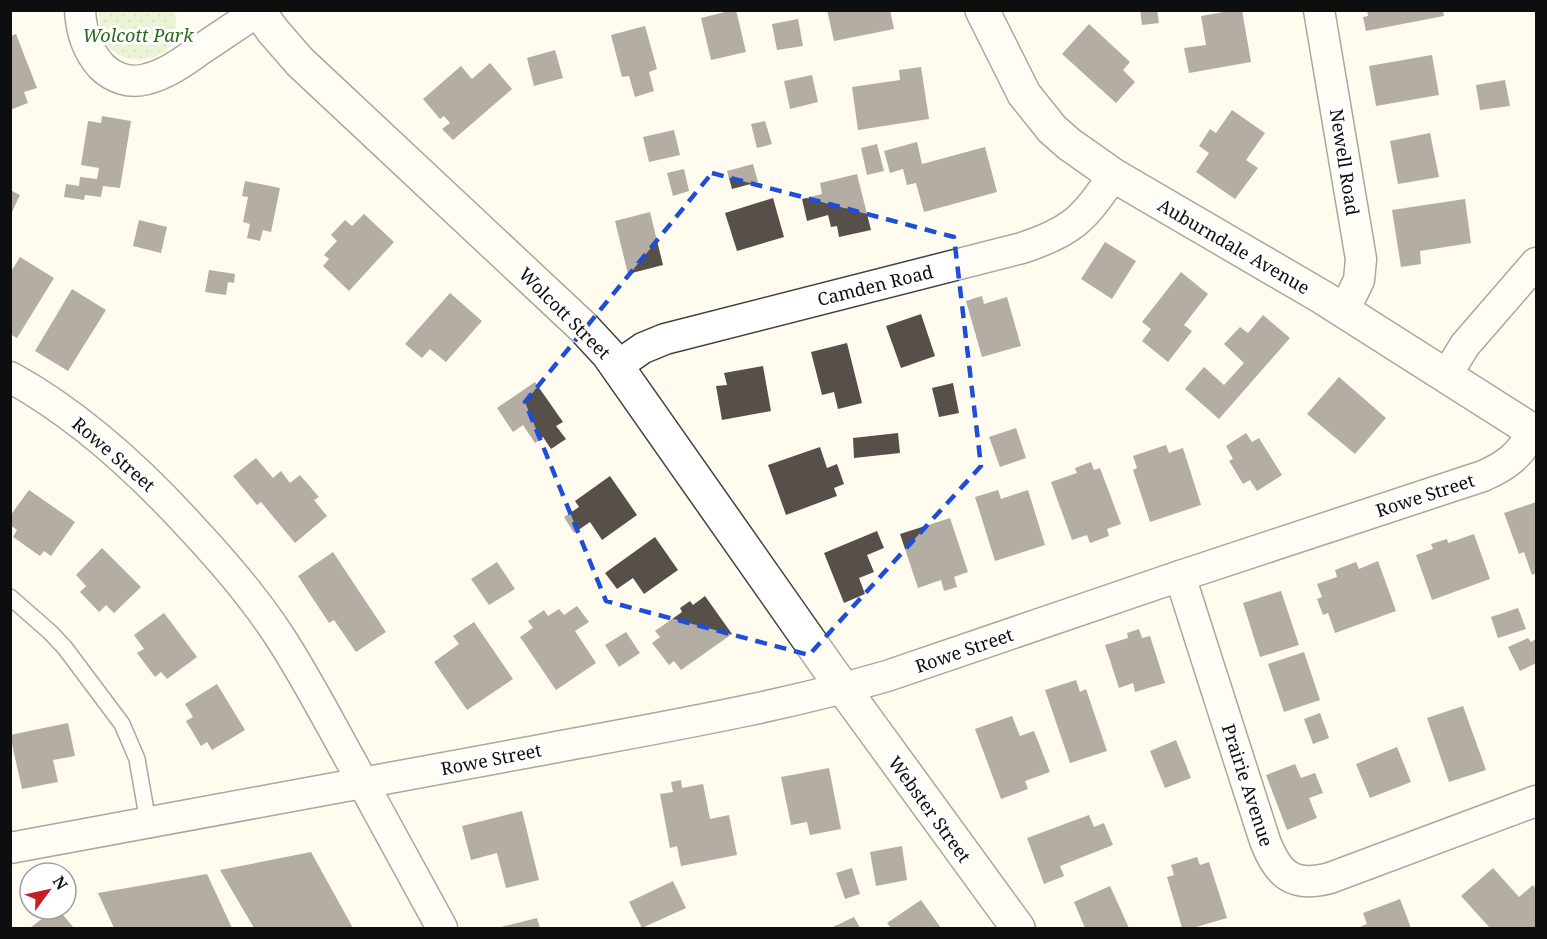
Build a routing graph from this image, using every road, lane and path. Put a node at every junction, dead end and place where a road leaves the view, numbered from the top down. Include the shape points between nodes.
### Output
1 (80, 10) edge
2 (982, 10) edge
3 (1319, 10) edge
4 (258, 11) edge
5 (1113, 175) junction
6 (1536, 263) edge
7 (1344, 311) junction
8 (617, 366) junction
9 (1446, 376) junction
10 (10, 377) edge
11 (1535, 432) edge
12 (1180, 576) junction
13 (10, 597) edge
14 (843, 689) junction
15 (363, 783) junction
16 (1536, 801) edge
17 (148, 822) junction
18 (10, 848) edge
19 (442, 928) edge
20 (1018, 928) edge

1 - 4 street, Wolcott Street via 82,30 97,61 114,76 135,81 169,69
2 - 5 street, Auburndale Avenue via 1013,74 1038,113 1069,144
3 - 7 street, Newell Road via 1360,259 1359,280
4 - 8 street, Wolcott Street via 300,62 583,327
5 - 7 street, Auburndale Avenue
5 - 8 street, Camden Road via 1085,214 1064,231 1022,249 665,339
6 - 9 street via 1465,345
7 - 9 street, Auburndale Avenue
8 - 14 street, Wolcott Street
9 - 11 street, Auburndale Avenue
10 - 15 street, Rowe Street via 71,417 120,456 224,562 293,658
11 - 12 street, Rowe Street via 1512,460 1483,476
12 - 14 street, Rowe Street
12 - 16 street, Prairie Avenue via 1265,841 1274,861 1289,876 1308,882 1330,878
13 - 17 lane via 65,648 122,724 137,759
14 - 15 street, Rowe Street via 757,709
14 - 20 street, Webster Street
15 - 17 street, Rowe Street
15 - 19 street, Rowe Street
17 - 18 street, Rowe Street

